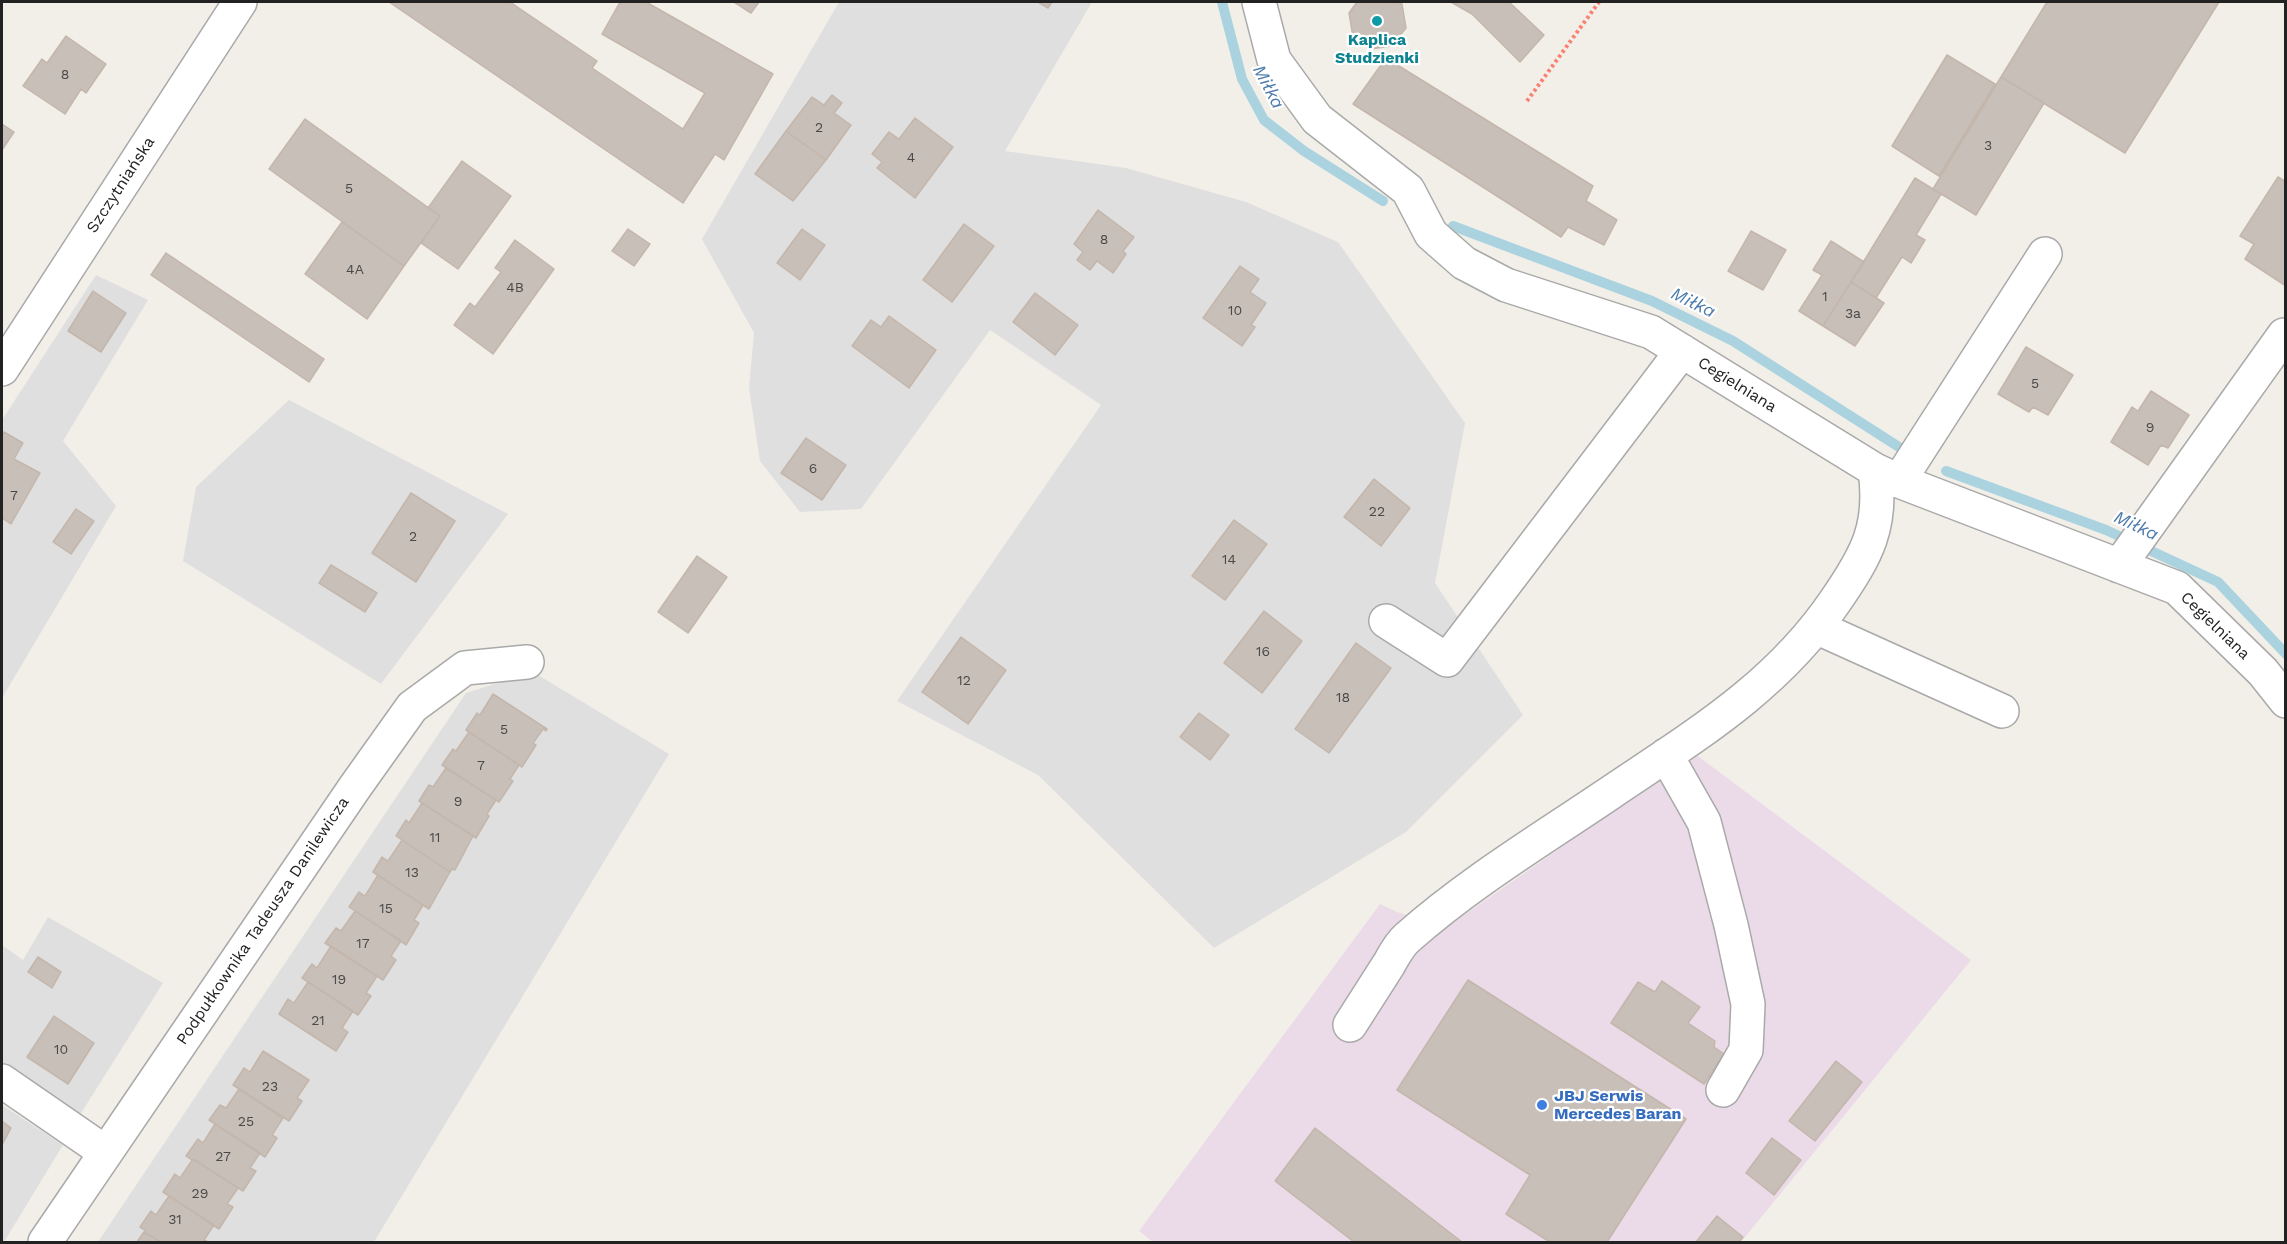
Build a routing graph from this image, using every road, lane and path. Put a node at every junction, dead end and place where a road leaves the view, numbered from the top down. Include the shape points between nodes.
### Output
1 (240, 2) edge
2 (1259, 2) edge
3 (1599, 2) edge
4 (1527, 101) dead end
5 (2045, 254) dead end
6 (2284, 335) dead end
7 (1682, 351) junction
8 (2, 369) edge
9 (1887, 475) junction
10 (2130, 551) junction
11 (1386, 621) dead end
12 (1816, 627) junction
13 (527, 662) dead end
14 (2286, 701) edge
15 (2002, 711) dead end
16 (1666, 755) junction
17 (1350, 1025) dead end
18 (2, 1081) edge
19 (1722, 1090) dead end
20 (105, 1152) junction
21 (45, 1242) edge

1 - 8 street, Szczytniańska
2 - 7 street, Cegielniana via 1274,60 1317,119 1408,189 1431,234 1464,263 1506,285 1651,332
3 - 4 path
5 - 9 street
6 - 10 street
7 - 9 street, Cegielniana
7 - 11 street via 1447,660
9 - 10 street, Cegielniana
9 - 12 street via 1879,493 1872,538 1861,564
10 - 14 street, Cegielniana via 2177,588 2263,672
12 - 15 street
12 - 16 street via 1755,692
13 - 20 street, Podpułkownika Tadeusza Danilewicza via 465,668 412,707
16 - 17 street via 1488,875 1404,940
16 - 19 street via 1704,822 1748,1004 1746,1050
18 - 20 street
20 - 21 street, Podpułkownika Tadeusza Danilewicza

